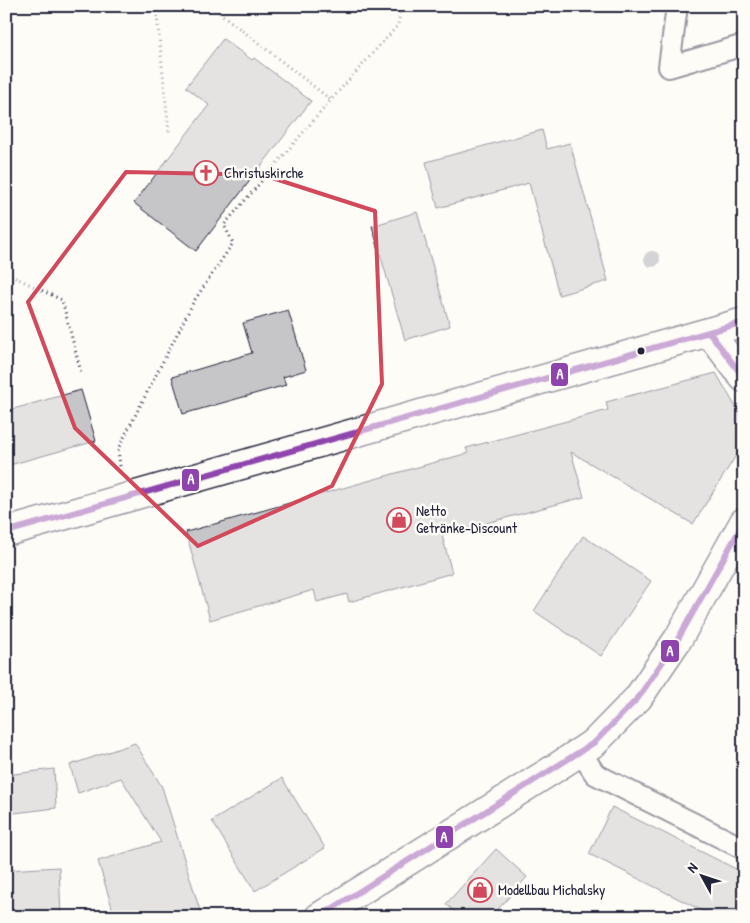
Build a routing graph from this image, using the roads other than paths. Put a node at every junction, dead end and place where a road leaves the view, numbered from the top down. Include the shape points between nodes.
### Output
1 (677, 6) edge
2 (744, 45) edge
3 (744, 322) edge
4 (709, 332) junction
5 (744, 378) edge
6 (744, 522) edge
7 (6, 532) edge
8 (580, 751) junction
9 (744, 848) edge
10 (319, 917) edge

1 - 2 lane via 669,67
3 - 4 street
4 - 5 street
4 - 7 street
6 - 8 street via 678,639 638,698 595,742
8 - 9 lane via 595,774
8 - 10 street

